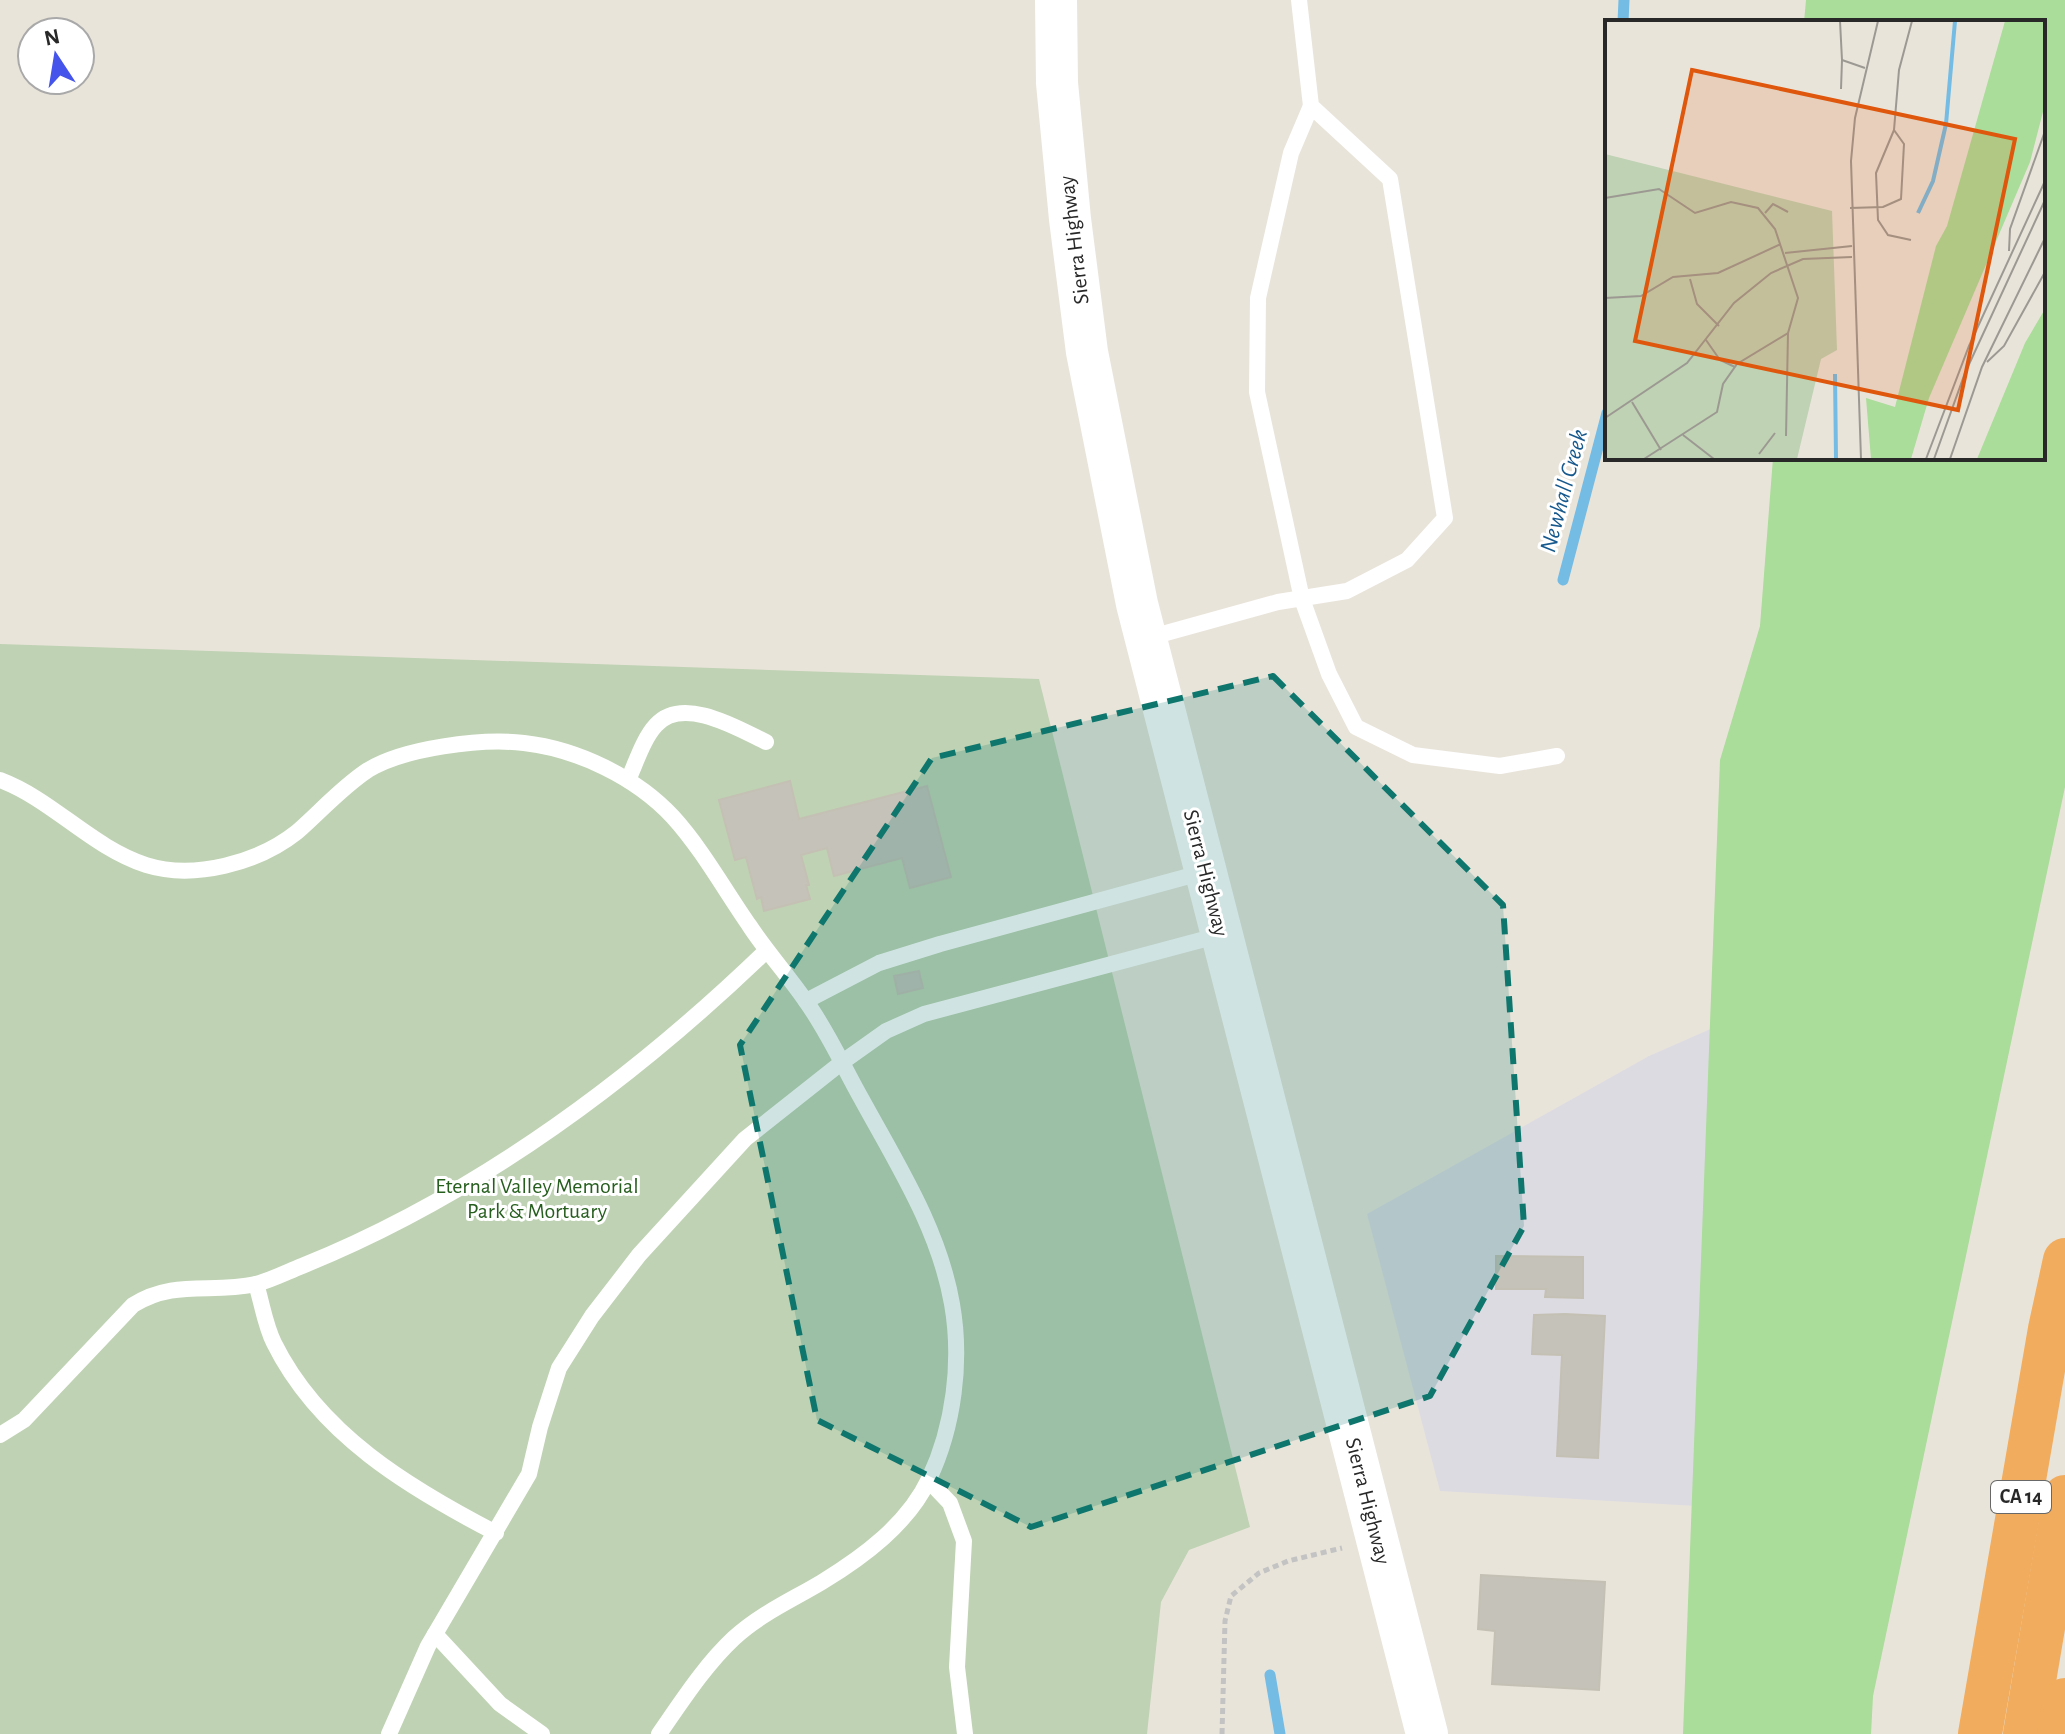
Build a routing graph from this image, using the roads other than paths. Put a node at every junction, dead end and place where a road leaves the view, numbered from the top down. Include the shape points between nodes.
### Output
1 (1056, 0) edge
2 (1299, 0) edge
3 (1311, 106) junction
4 (1302, 599) junction
5 (1146, 638) junction
6 (766, 742) dead end
7 (1557, 756) dead end
8 (0, 780) edge
9 (628, 780) junction
10 (1206, 871) junction
11 (1222, 935) junction
12 (766, 951) junction
13 (806, 1001) junction
14 (841, 1063) junction
15 (2065, 1260) edge
16 (256, 1284) junction
17 (0, 1435) edge
18 (929, 1481) junction
19 (2065, 1497) edge
20 (496, 1533) junction
21 (435, 1634) junction
22 (2065, 1700) edge
23 (389, 1734) edge
24 (542, 1734) edge
25 (659, 1734) edge
26 (965, 1734) edge
27 (1427, 1734) edge
28 (1980, 1734) edge
29 (2025, 1734) edge
30 (2059, 1734) edge

1 - 5 main road, Sierra Highway via 1057,83 1087,352
2 - 3 lane
3 - 4 lane via 1291,153 1258,298 1257,392
3 - 4 lane via 1390,179 1445,518 1407,560 1347,591
4 - 5 lane
4 - 7 lane via 1329,674 1356,727 1413,755 1500,766
5 - 10 main road, Sierra Highway
6 - 9 lane via 721,720 686,712 657,724
8 - 9 lane via 99,843 148,866 201,871 251,859 293,835 370,769 464,742 525,743 584,758
9 - 12 lane via 673,816
10 - 11 main road, Sierra Highway
10 - 13 lane via 879,963
11 - 14 lane via 924,1014 886,1031
11 - 27 main road, Sierra Highway
12 - 13 lane
12 - 16 lane via 679,1032 522,1147 423,1210
13 - 14 lane
14 - 18 lane via 918,1202 941,1257 952,1303 955,1387
14 - 20 lane via 745,1139 648,1244 592,1316 559,1368 529,1474
15 - 28 highway, CA 14
16 - 17 lane via 151,1293 133,1305 24,1420
16 - 20 lane via 273,1341 297,1382 335,1427 393,1473
18 - 25 lane via 903,1518 864,1554 733,1638
18 - 26 lane via 950,1503 964,1541 957,1667
19 - 29 highway
20 - 21 lane
21 - 23 lane
21 - 24 lane via 500,1704
22 - 30 highway

